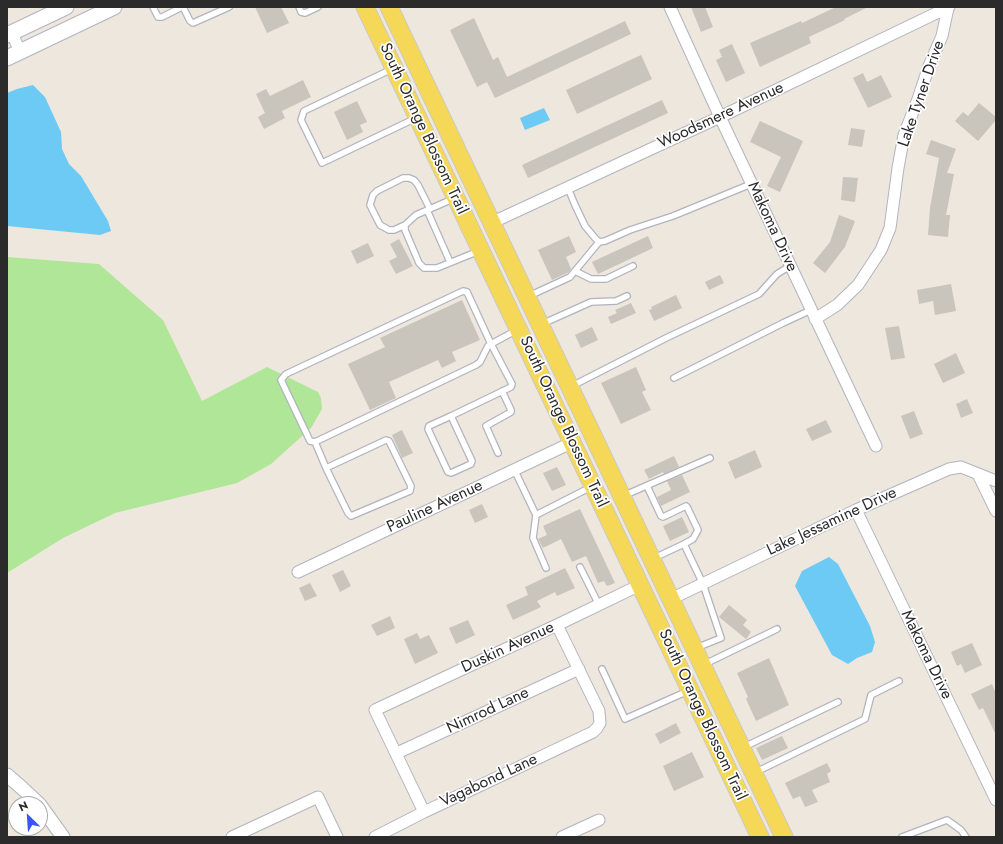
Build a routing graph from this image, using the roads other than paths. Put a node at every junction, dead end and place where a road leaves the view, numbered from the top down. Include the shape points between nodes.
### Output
1 (66, 7) edge
2 (114, 7) edge
3 (153, 7) edge
4 (182, 7) edge
5 (229, 7) edge
6 (298, 7) edge
7 (318, 7) edge
8 (365, 7) edge
9 (389, 7) edge
10 (670, 7) edge
11 (949, 7) edge
12 (9, 34) edge
13 (13, 55) edge
14 (394, 68) junction
15 (417, 117) junction
16 (720, 117) junction
17 (751, 184) junction
18 (568, 188) junction
19 (456, 198) junction
20 (428, 210) junction
21 (492, 223) junction
22 (405, 224) junction
23 (599, 242) junction
24 (481, 250) junction
25 (450, 262) junction
26 (633, 266) dead end
27 (790, 266) junction
28 (575, 271) junction
29 (627, 296) dead end
30 (527, 297) junction
31 (813, 315) junction
32 (540, 325) junction
33 (519, 329) junction
34 (491, 344) junction
35 (674, 378) dead end
36 (570, 386) junction
37 (502, 392) junction
38 (551, 397) junction
39 (583, 414) junction
40 (451, 416) junction
41 (315, 442) junction
42 (573, 442) junction
43 (876, 446) dead end
44 (498, 453) dead end
45 (710, 458) dead end
46 (606, 463) junction
47 (326, 468) junction
48 (514, 469) junction
49 (978, 474) junction
50 (996, 481) edge
51 (594, 486) junction
52 (646, 486) junction
53 (623, 497) junction
54 (856, 510) junction
55 (996, 511) edge
56 (536, 515) junction
57 (684, 544) junction
58 (652, 559) junction
59 (580, 566) dead end
60 (546, 568) dead end
61 (298, 572) dead end
62 (703, 584) junction
63 (640, 585) junction
64 (671, 599) junction
65 (599, 605) junction
66 (558, 625) junction
67 (777, 629) dead end
68 (695, 648) junction
69 (703, 665) junction
70 (579, 669) junction
71 (602, 669) dead end
72 (899, 681) dead end
73 (690, 690) junction
74 (838, 702) dead end
75 (742, 748) junction
76 (397, 753) junction
77 (754, 773) junction
78 (7, 775) edge
79 (30, 796) edge
80 (996, 800) edge
81 (424, 812) junction
82 (48, 818) edge
83 (599, 820) dead end
84 (62, 837) edge
85 (232, 837) edge
86 (337, 837) edge
87 (375, 837) edge
88 (562, 837) edge
89 (760, 837) edge
90 (784, 837) edge
91 (902, 837) edge
92 (966, 837) edge

1 - 12 main road
2 - 13 main road
3 - 4 lane via 158,17
4 - 5 lane via 193,23
6 - 7 lane via 305,13
8 - 14 main road, South Orange Blossom Trail
9 - 21 main road, South Orange Blossom Trail
10 - 16 street, Makoma Drive
11 - 16 street, Woodsmere Avenue
11 - 31 street, Lake Tyner Drive via 942,36 904,135 890,228 881,250 858,285 837,305
12 - 13 street
14 - 15 main road, South Orange Blossom Trail
14 - 15 lane via 304,111 301,120 322,164
15 - 19 main road, South Orange Blossom Trail
16 - 17 street, Makoma Drive
16 - 18 street, Woodsmere Avenue
17 - 23 lane via 673,216
17 - 27 street, Makoma Drive
18 - 21 street, Woodsmere Avenue
18 - 23 lane via 585,226
19 - 20 lane
19 - 24 main road, South Orange Blossom Trail
20 - 22 lane
20 - 22 lane via 418,185 409,178 403,178 377,191 370,205 380,225 384,229 394,230
20 - 25 lane
21 - 30 main road, South Orange Blossom Trail
22 - 25 lane via 405,230 419,263 424,268 437,268
23 - 28 lane
24 - 25 lane
24 - 33 main road, South Orange Blossom Trail
26 - 28 lane via 606,280 591,279
27 - 31 street, Makoma Drive
27 - 36 lane via 777,274 759,294
28 - 30 lane via 570,277
29 - 32 lane via 616,301 591,302
30 - 32 main road, South Orange Blossom Trail
31 - 35 lane via 783,323
31 - 43 street, Makoma Drive
32 - 36 main road, South Orange Blossom Trail
33 - 34 lane
33 - 38 main road, South Orange Blossom Trail
34 - 37 lane via 512,384
34 - 41 lane via 476,365
34 - 41 lane via 466,292 463,291 286,374 281,380 310,441
36 - 39 main road, South Orange Blossom Trail
37 - 40 lane
37 - 44 lane via 511,412 486,426
38 - 39 main road via 572,414
38 - 42 main road, South Orange Blossom Trail
39 - 46 main road, South Orange Blossom Trail
40 - 40 lane via 429,426 428,429 448,472 471,464 472,461
41 - 47 lane
42 - 46 main road via 583,444
42 - 48 street, Pauline Avenue
42 - 51 main road, South Orange Blossom Trail
45 - 52 lane
46 - 53 main road, South Orange Blossom Trail
47 - 47 lane via 351,516 410,490 411,486 389,441 386,440
48 - 56 lane
48 - 61 street, Pauline Avenue
49 - 50 street, Lake Jessamine Drive
49 - 54 street, Lake Jessamine Drive via 961,468 949,469
49 - 55 street
51 - 56 lane
51 - 63 main road, South Orange Blossom Trail
52 - 53 lane
52 - 57 lane via 661,516 687,507 698,530 694,539
53 - 58 main road, South Orange Blossom Trail
54 - 62 street, Lake Jessamine Drive
54 - 80 street, Makoma Drive
56 - 60 lane via 533,538
57 - 58 lane
57 - 62 lane
58 - 64 main road, South Orange Blossom Trail
59 - 65 lane
62 - 64 street, Lake Jessamine Drive
62 - 68 lane via 721,638
63 - 65 street, Duskin Avenue
63 - 73 main road, South Orange Blossom Trail
64 - 68 main road, South Orange Blossom Trail
65 - 66 street, Duskin Avenue
66 - 70 street
66 - 76 street, Duskin Avenue via 375,710
67 - 69 lane
68 - 69 main road, South Orange Blossom Trail
69 - 75 main road, South Orange Blossom Trail
70 - 76 street, Nimrod Lane
70 - 81 street, Vagabond Lane via 599,711 600,723 593,732
71 - 73 lane via 625,719
72 - 77 lane via 872,695 865,719
73 - 89 main road, South Orange Blossom Trail
74 - 75 lane
75 - 77 main road, South Orange Blossom Trail
76 - 81 street
77 - 90 main road, South Orange Blossom Trail
78 - 79 street
81 - 87 street, Vagabond Lane
82 - 84 street
83 - 88 street
85 - 86 street via 318,797
91 - 92 lane via 947,820

